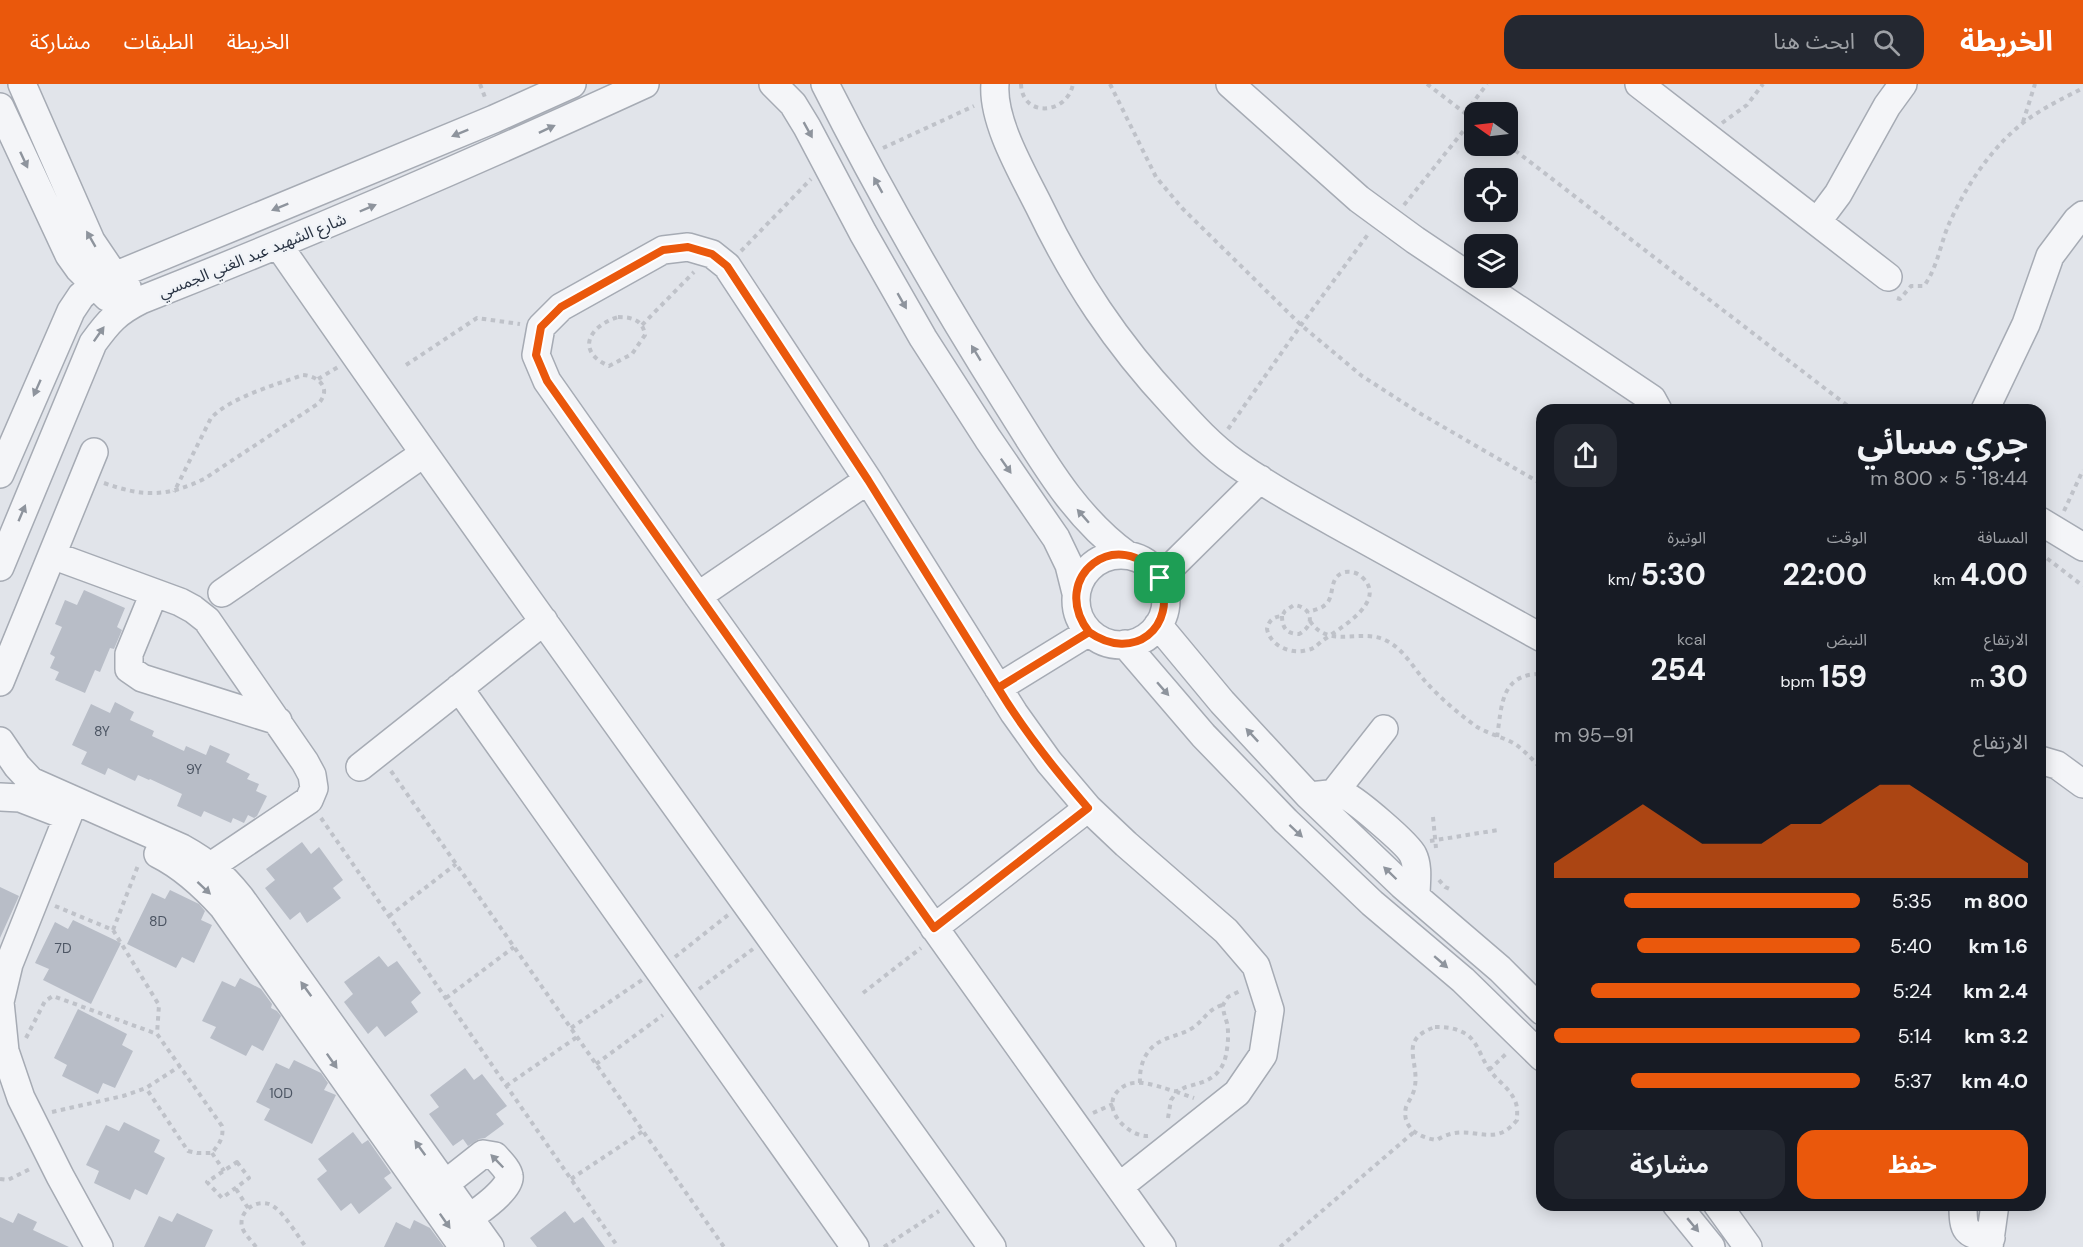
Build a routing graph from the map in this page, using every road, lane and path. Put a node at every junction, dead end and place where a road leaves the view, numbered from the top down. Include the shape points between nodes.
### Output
1 (22, 84) edge
2 (572, 84) edge
3 (645, 84) edge
4 (773, 84) edge
5 (825, 84) edge
6 (1021, 84) edge
7 (1073, 84) edge
8 (1110, 84) edge
9 (1230, 84) edge
10 (1427, 84) edge
11 (1487, 84) edge
12 (1639, 84) edge
13 (1763, 84) edge
14 (1903, 84) edge
15 (2035, 84) edge
16 (2083, 88) edge
17 (995, 90) edge
18 (1474, 102) edge
19 (0, 107) edge
20 (1464, 112) edge
21 (2023, 123) junction
22 (1464, 131) edge
23 (5, 134) edge
24 (1705, 135) junction
25 (1518, 153) edge
26 (863, 157) junction
27 (826, 164) junction
28 (2083, 215) edge
29 (1386, 219) junction
30 (1817, 222) junction
31 (279, 246) junction
32 (720, 260) junction
33 (1888, 277) joint
34 (104, 279) junction
35 (130, 305) junction
36 (1300, 325) junction
37 (642, 326) junction
38 (541, 327) junction
39 (406, 365) dead end
40 (1655, 404) edge
41 (1845, 404) edge
42 (1988, 404) edge
43 (1215, 446) junction
44 (94, 452) dead end
45 (423, 454) junction
46 (2083, 470) edge
47 (0, 474) edge
48 (1260, 479) junction
49 (868, 480) junction
50 (1536, 481) edge
51 (102, 482) dead end
52 (174, 492) junction
53 (2047, 526) edge
54 (2083, 547) edge
55 (52, 555) junction
56 (1127, 555) junction
57 (2046, 558) edge
58 (0, 567) edge
59 (1160, 578) junction
60 (2083, 586) edge
61 (154, 593) junction
62 (222, 593) dead end
63 (1076, 593) junction
64 (699, 596) junction
65 (1308, 612) junction
66 (1282, 616) junction
67 (544, 621) junction
68 (1310, 621) junction
69 (1158, 625) junction
70 (1089, 632) junction
71 (1536, 635) edge
72 (1332, 636) junction
73 (1125, 645) junction
74 (1536, 674) edge
75 (0, 682) edge
76 (459, 688) junction
77 (998, 688) junction
78 (278, 721) junction
79 (1384, 729) dead end
80 (1497, 737) junction
81 (0, 741) edge
82 (369, 760) joint
83 (2046, 762) edge
84 (1536, 764) edge
85 (16, 766) junction
86 (2083, 784) edge
87 (1321, 795) junction
88 (2, 797) edge
89 (309, 800) junction
90 (1088, 808) junction
91 (68, 816) junction
92 (1498, 830) dead end
93 (1406, 845) junction
94 (145, 848) junction
95 (456, 864) junction
96 (211, 866) junction
97 (1416, 896) junction
98 (35, 898) junction
99 (389, 916) junction
100 (113, 930) junction
101 (936, 931) junction
102 (514, 947) junction
103 (1263, 988) junction
104 (862, 993) dead end
105 (446, 998) junction
106 (1223, 1005) junction
107 (1536, 1005) edge
108 (157, 1034) junction
109 (577, 1037) junction
110 (1536, 1051) edge
111 (180, 1066) junction
112 (11, 1068) junction
113 (1140, 1083) junction
114 (506, 1086) junction
115 (146, 1088) junction
116 (1177, 1092) junction
117 (1218, 1108) junction
118 (31, 1117) junction
119 (1167, 1123) dead end
120 (643, 1131) junction
121 (1414, 1132) junction
122 (1151, 1135) dead end
123 (212, 1153) junction
124 (51, 1159) junction
125 (224, 1171) junction
126 (0, 1179) edge
127 (571, 1179) junction
128 (445, 1184) junction
129 (1120, 1186) junction
130 (236, 1188) junction
131 (957, 1198) junction
132 (248, 1208) junction
133 (1682, 1211) edge
134 (1722, 1211) edge
135 (1963, 1211) edge
136 (1994, 1211) edge
137 (476, 1240) edge
138 (1990, 1243) edge
139 (99, 1247) edge
140 (255, 1247) edge
141 (306, 1247) edge
142 (618, 1247) edge
143 (724, 1247) edge
144 (855, 1247) edge
145 (884, 1247) edge
146 (992, 1247) edge
147 (1162, 1247) edge
148 (1281, 1247) edge
149 (1710, 1247) edge
150 (1748, 1247) edge

34 -> 1 street
2 -> 34 street, شارع الشهيد عبد الغني الجمسي
31 -> 3 street, شارع الشهيد عبد الغني الجمسي
4 -> 27 street via 793,104
5 - 26 street
6 - 7 path via 1024,96 1042,109 1057,107 1067,99
8 - 36 path via 1156,177
9 - 29 street
10 - 20 path
11 - 18 path
12 - 24 street
13 - 24 path via 1747,105
14 - 30 street via 1838,194
15 - 21 path
16 - 21 path
17 - 26 path
17 - 43 street via 996,111 1018,165 1055,240 1097,311 1142,371
19 - 23 street
21 - 33 path via 1972,180 1924,285 1911,286 1900,299 1893,297
22 - 29 path
23 -> 34 street via 69,255 79,269
24 - 30 street
25 - 41 path
56 -> 26 street via 1106,540 1064,493 988,373
27 - 32 path
27 -> 63 street via 923,338 1056,538
28 - 42 street via 2050,256 2025,324
29 - 36 path
29 - 40 street
30 - 33 street
31 - 35 street, شارع الشهيد عبد الغني الجمسي
31 - 45 street
32 - 37 path
32 - 38 street via 688,247 663,250 561,307
32 - 49 street
34 - 35 street
34 -> 47 street, شارع الشهيد عبد الغني الجمسي via 81,296 71,311
58 -> 35 street, شارع الشهيد عبد الغني الجمسي via 93,343 105,325
36 - 43 path
36 - 50 path via 1362,376
37 - 37 path via 628,317 606,321 592,333 592,355 609,366 625,359 642,342
38 - 39 path via 477,318
38 - 64 street via 536,355 547,381
43 - 48 street
44 - 55 street
45 - 62 street
45 - 67 street
46 - 53 path
48 - 59 street
48 - 71 street
49 - 64 street
49 - 77 street
51 - 52 path via 148,494
52 - 52 path via 204,479 319,403 325,391 318,379 303,375 218,411
53 - 54 street
55 - 61 street
55 - 75 street
56 - 59 street via 1146,563
56 - 63 street via 1113,555 1088,568
57 - 60 path
59 - 69 street via 1166,602
61 - 78 street via 193,609 207,620
61 - 78 street via 129,654 129,669 142,678
63 - 70 street via 1076,608
64 - 101 street
65 - 66 path via 1294,605
65 - 68 path
65 - 72 path via 1327,605 1332,583 1339,575 1350,572 1361,576 1368,589 1367,603
66 - 68 path via 1284,627 1293,634 1305,631
66 - 72 path via 1275,616 1267,629 1273,640 1286,649 1307,651
67 - 76 street
67 - 131 street
68 - 72 path via 1315,629
69 - 73 street via 1143,638
87 -> 69 street via 1222,702
70 - 73 street via 1100,640
70 - 77 street
72 - 80 path via 1370,635 1390,642 1457,711
73 -> 110 street via 1203,735 1286,821
74 - 80 path via 1512,683 1503,695
76 - 82 street
76 - 144 street
77 - 90 street via 1049,762
78 - 89 street via 312,775 314,788
79 - 87 street
80 - 84 path via 1515,745
81 - 85 street
82 - 95 path
83 - 86 street
85 - 88 street
85 - 96 street via 32,781 172,844
87 - 93 street via 1346,796
97 -> 87 street
88 - 91 street via 20,798
89 - 96 street
89 - 99 path
90 - 101 street
90 - 103 street via 1226,932 1257,966
91 - 94 street
91 - 98 street
92 - 93 path
93 - 97 street via 1416,867
94 - 100 path
94 -> 137 street via 188,873 223,907
95 - 99 path
95 - 102 path
128 -> 96 street via 240,897
97 - 107 street
98 - 100 path
98 - 112 street via 9,964 0,1002 5,1051
99 - 105 path
100 - 108 path via 159,1005
101 - 104 path
101 - 129 street
102 - 105 path
102 - 109 path
103 - 106 path via 1237,992
103 - 117 street via 1270,1010 1263,1055 1237,1093
105 - 114 path
106 - 113 path via 1209,1011 1184,1034 1164,1039 1151,1048 1143,1060
106 - 116 path via 1228,1032 1222,1067 1209,1080
108 - 111 path
108 - 112 path via 53,996 45,1001
109 - 114 path
109 - 120 path
111 - 115 path
111 - 123 path via 222,1126 220,1143
112 - 118 street
113 - 116 path
113 - 122 path via 1120,1088 1113,1104 1114,1114 1136,1134
114 - 127 path
115 - 118 path
115 - 123 path via 188,1151
116 - 117 path
116 - 119 path via 1171,1100
117 - 129 street
118 - 124 street
120 - 127 path
120 - 143 path
121 - 121 path via 1437,1140 1457,1132 1497,1135 1517,1120 1515,1101 1508,1089 1489,1070 1472,1039 1458,1029 1435,1028 1414,1041 1415,1086 1405,1112
121 - 148 path
123 - 125 path
124 - 126 path via 8,1180
124 - 139 street
125 - 130 path via 237,1162 249,1178
125 - 130 path via 207,1182 222,1198
127 - 142 path
128 - 137 street
137 -> 128 street via 509,1184 509,1175 495,1156 483,1154
129 - 147 street
130 - 132 path
131 - 145 path
131 - 146 street
132 - 140 path via 242,1217 242,1228
132 - 141 path via 255,1204 272,1205
133 -> 149 street
134 - 150 street
135 - 138 street via 1967,1232
136 - 138 street

